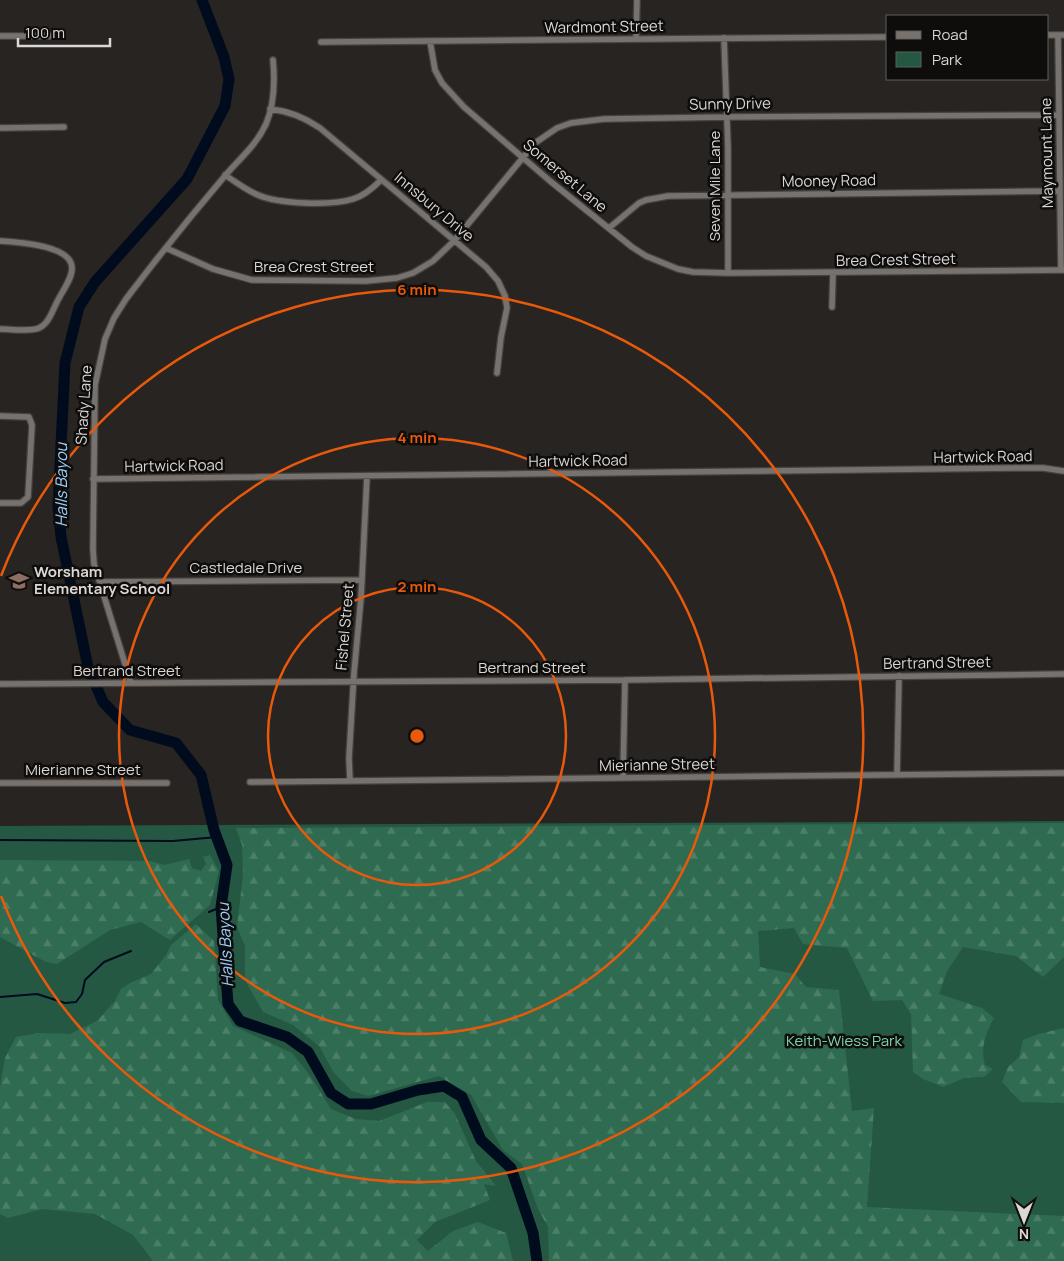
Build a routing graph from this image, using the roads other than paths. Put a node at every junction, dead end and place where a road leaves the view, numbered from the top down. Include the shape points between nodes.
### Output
1 (637, 0) edge
2 (1061, 35) edge
3 (0, 36) edge
4 (61, 36) dead end
5 (886, 37) edge
6 (724, 38) junction
7 (636, 39) junction
8 (430, 41) junction
9 (321, 42) dead end
10 (273, 60) dead end
11 (270, 109) junction
12 (1058, 115) junction
13 (727, 116) junction
14 (64, 127) dead end
15 (0, 128) edge
16 (523, 157) junction
17 (225, 175) junction
18 (381, 180) junction
19 (1060, 191) junction
20 (728, 195) junction
21 (608, 228) junction
22 (454, 240) junction
23 (0, 241) edge
24 (166, 248) junction
25 (1062, 270) edge
26 (834, 273) junction
27 (728, 274) junction
28 (832, 307) dead end
29 (0, 329) edge
30 (497, 373) dead end
31 (0, 416) edge
32 (1064, 471) edge
33 (367, 476) junction
34 (93, 479) junction
35 (0, 503) edge
36 (362, 580) junction
37 (100, 582) junction
38 (1064, 674) edge
39 (899, 676) junction
40 (625, 680) junction
41 (353, 682) junction
42 (131, 683) junction
43 (0, 684) edge
44 (1064, 773) edge
45 (897, 775) junction
46 (623, 778) junction
47 (350, 781) junction
48 (250, 782) dead end
49 (0, 783) edge
50 (167, 783) dead end

1 - 7 street
2 - 12 street, Maymount Lane
3 - 4 street
5 - 6 street, Wardmont Street
6 - 7 street, Wardmont Street
6 - 13 street, Seven Mile Lane
7 - 8 street, Wardmont Street
8 - 9 street, Wardmont Street
8 - 16 street, Somerset Lane via 435,70 447,89 464,108
10 - 11 street, Shady Lane
11 - 17 street, Shady Lane via 258,139
11 - 18 street, Innsbury Drive via 306,119
12 - 13 street, Sunny Drive
12 - 19 street, Maymount Lane
13 - 16 street, Sunny Drive via 604,119 571,123 545,135
13 - 20 street, Seven Mile Lane
14 - 15 street
16 - 21 street, Somerset Lane
16 - 22 street, Sunny Drive
17 - 18 street via 259,196 304,202 354,199
17 - 24 street, Shady Lane
18 - 22 street, Innsbury Drive
19 - 20 street, Mooney Road
19 - 25 street, Maymount Lane
20 - 21 street, Mooney Road via 668,196 646,200
20 - 27 street, Seven Mile Lane
21 - 27 street, Somerset Lane via 662,264 693,272
22 - 24 street, Brea Crest Street via 413,273 366,281 244,278
22 - 30 street, Innsbury Drive via 492,273 505,296 508,308
23 - 29 street via 24,242 57,251 71,263 72,268 46,323 33,329
24 - 34 street, Shady Lane via 126,299 105,339 95,385
25 - 26 street, Brea Crest Street
26 - 27 street, Brea Crest Street
26 - 28 street
31 - 35 street via 29,416 32,425 29,494 23,502
32 - 33 street, Hartwick Road via 1015,468
33 - 34 street, Hartwick Road
33 - 36 street, Fishel Street
34 - 37 street, Shady Lane via 93,550
36 - 37 street, Castledale Drive
36 - 41 street, Fishel Street
37 - 42 street, Shady Lane
38 - 39 street, Bertrand Street
39 - 40 street, Bertrand Street
39 - 45 street
40 - 41 street, Bertrand Street
40 - 46 street
41 - 42 street, Bertrand Street
41 - 47 street, Fishel Street
42 - 43 street, Bertrand Street
44 - 45 street, Mierianne Street
45 - 46 street, Mierianne Street
46 - 47 street, Mierianne Street
47 - 48 street, Mierianne Street
49 - 50 street, Mierianne Street

